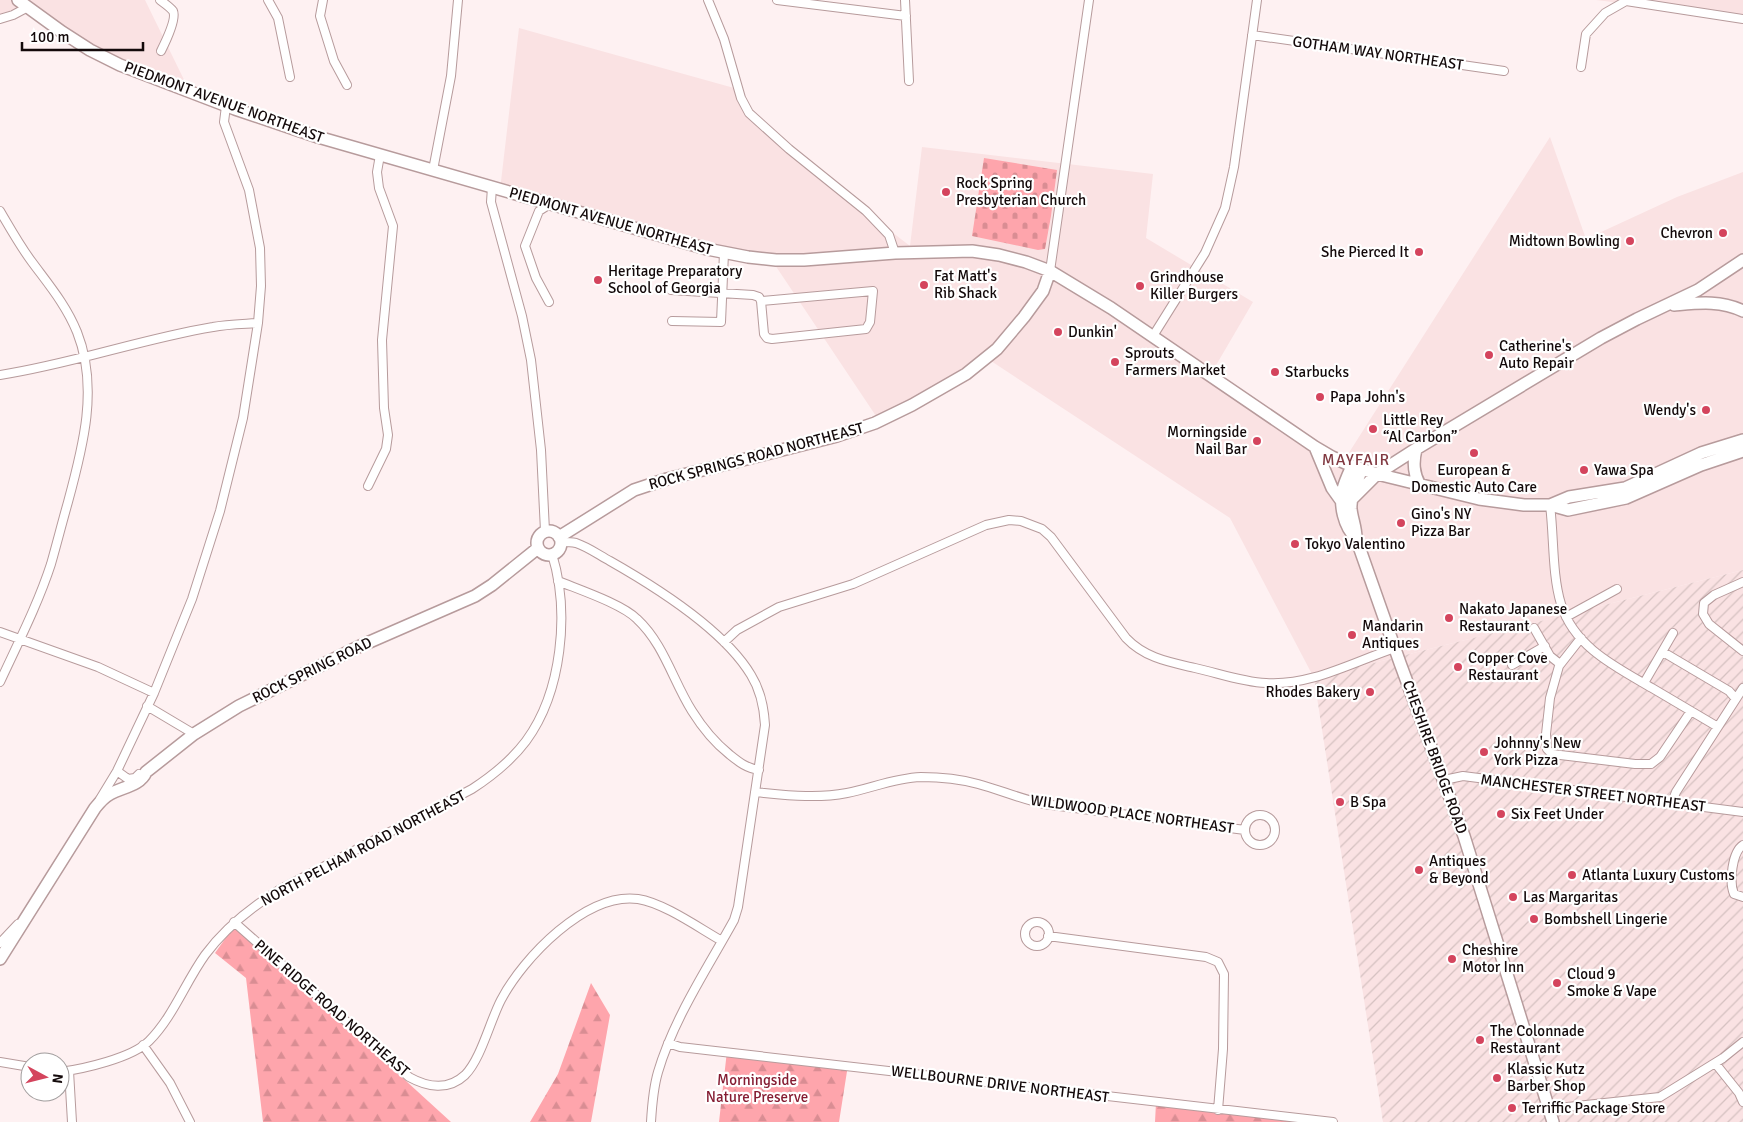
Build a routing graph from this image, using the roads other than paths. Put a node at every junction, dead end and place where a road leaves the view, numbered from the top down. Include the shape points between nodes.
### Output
1 (18, 0) edge
2 (160, 0) edge
3 (268, 0) edge
4 (323, 0) edge
5 (458, 0) edge
6 (708, 0) edge
7 (777, 0) edge
8 (905, 0) edge
9 (1089, 0) edge
10 (1256, 0) edge
11 (28, 7) junction
12 (906, 16) junction
13 (0, 18) edge
14 (1743, 19) edge
15 (1252, 35) junction
16 (161, 52) dead end
17 (1581, 67) dead end
18 (1504, 72) dead end
19 (290, 77) dead end
20 (909, 81) dead end
21 (347, 85) dead end
22 (226, 106) junction
23 (380, 155) junction
24 (433, 170) junction
25 (492, 187) junction
26 (550, 204) junction
27 (0, 211) edge
28 (724, 253) junction
29 (895, 253) junction
30 (1743, 260) edge
31 (1050, 271) junction
32 (1709, 283) junction
33 (671, 290) dead end
34 (1698, 290) junction
35 (722, 293) junction
36 (761, 301) junction
37 (549, 302) dead end
38 (1710, 302) junction
39 (1724, 304) junction
40 (1665, 306) junction
41 (1743, 311) edge
42 (672, 321) dead end
43 (258, 323) junction
44 (1153, 336) junction
45 (84, 357) junction
46 (0, 376) edge
47 (1743, 440) edge
48 (1315, 447) junction
49 (1416, 449) junction
50 (1743, 451) edge
51 (1357, 468) junction
52 (1378, 474) junction
53 (1420, 485) junction
54 (368, 486) dead end
55 (1347, 501) junction
56 (1550, 505) junction
57 (545, 531) junction
58 (560, 539) junction
59 (538, 548) junction
60 (552, 554) junction
61 (558, 581) junction
62 (1743, 582) edge
63 (1617, 589) dead end
64 (1566, 617) junction
65 (1534, 628) dead end
66 (0, 632) edge
67 (1673, 633) dead end
68 (21, 638) junction
69 (1581, 638) junction
70 (724, 642) junction
71 (1545, 646) junction
72 (1395, 648) junction
73 (1743, 650) edge
74 (1663, 652) junction
75 (1560, 664) junction
76 (1512, 665) dead end
77 (0, 682) edge
78 (1644, 683) junction
79 (1743, 688) edge
80 (154, 692) junction
81 (1736, 699) junction
82 (147, 706) junction
83 (1691, 711) junction
84 (1718, 727) junction
85 (194, 734) junction
86 (117, 770) junction
87 (759, 770) junction
88 (146, 772) junction
89 (1444, 780) junction
90 (756, 792) junction
91 (1672, 802) junction
92 (95, 808) junction
93 (1743, 812) edge
94 (1245, 830) dead end
95 (1743, 845) edge
96 (1743, 897) edge
97 (28, 913) junction
98 (234, 922) junction
99 (1048, 936) dead end
100 (722, 941) junction
101 (0, 943) edge
102 (0, 959) edge
103 (1743, 1042) edge
104 (668, 1043) junction
105 (143, 1045) junction
106 (0, 1062) edge
107 (1715, 1064) junction
108 (20, 1065) edge
109 (70, 1071) edge
110 (70, 1088) edge
111 (1743, 1102) edge
112 (1549, 1109) junction
113 (1218, 1110) junction
114 (72, 1122) edge
115 (190, 1122) edge
116 (651, 1122) edge
117 (1332, 1122) edge
118 (1553, 1122) edge

1 - 11 main road, PIEDMONT AVENUE NORTHEAST
2 - 16 street, PIEDMONT AVENUE NORTHEAST via 174,15
3 - 19 street via 278,18
4 - 21 street via 320,16 334,61
5 - 24 street via 451,76
6 - 29 street via 749,113 866,211 889,235
7 - 12 street
8 - 12 street
9 - 31 street, ROCK SPRINGS ROAD NORTHEAST
10 - 15 street
11 - 13 street
11 - 22 main road, PIEDMONT AVENUE NORTHEAST via 108,59
12 - 20 street
14 - 17 street via 1626,1 1604,14 1586,34
15 - 18 street, GOTHAM WAY NORTHEAST
15 - 44 street via 1234,167 1225,208 1205,253
22 - 23 main road, PIEDMONT AVENUE NORTHEAST
22 - 43 street via 224,122 245,176 257,227 261,286
23 - 24 main road, PIEDMONT AVENUE NORTHEAST
23 - 54 street via 378,188 393,226 382,340 388,436 386,449
24 - 25 main road, PIEDMONT AVENUE NORTHEAST
25 - 26 main road, PIEDMONT AVENUE NORTHEAST
25 - 57 street via 492,202 531,360 541,450
26 - 28 main road, PIEDMONT AVENUE NORTHEAST
26 - 37 street via 540,211 525,246
27 - 45 street via 66,309
28 - 29 main road, PIEDMONT AVENUE NORTHEAST via 804,260
28 - 35 street
29 - 31 main road, PIEDMONT AVENUE NORTHEAST via 978,252 1013,258
30 - 32 main road
31 - 44 main road, PIEDMONT AVENUE NORTHEAST
31 - 58 main road, ROCK SPRINGS ROAD NORTHEAST via 1043,291 997,349 966,374 912,406 837,436 634,490
32 - 34 main road
32 - 39 main road
33 - 35 street
34 - 38 main road
34 - 40 main road
35 - 36 street via 753,295
35 - 42 street via 721,322
36 - 36 street via 767,338 798,337 866,329 870,322 873,291
38 - 39 main road
38 - 40 main road
39 - 41 main road
40 - 49 main road via 1601,338
43 - 45 street via 214,326
43 - 80 street via 243,418 220,512 192,599
44 - 48 main road, PIEDMONT AVENUE NORTHEAST
45 - 46 street
45 - 68 street via 88,406 75,475 50,565
47 - 56 main road via 1701,453 1625,488 1569,497
48 - 51 main road, PIEDMONT AVENUE NORTHEAST
48 - 55 main road via 1332,488
49 - 52 main road
49 - 53 main road via 1414,469
50 - 56 main road via 1723,456 1626,498 1568,510
51 - 52 main road, PIEDMONT AVENUE NORTHEAST
51 - 55 main road via 1343,489
52 - 53 main road, PIEDMONT AVENUE NORTHEAST
52 - 55 main road
53 - 56 main road, PIEDMONT AVENUE NORTHEAST via 1498,502
55 - 72 main road, CHESHIRE BRIDGE ROAD via 1349,531 1356,538
56 - 64 street via 1558,593
57 - 58 main road via 554,532
57 - 59 main road, ROCK SPRING ROAD via 537,540
58 - 60 main road via 559,550
58 - 70 street via 582,546 628,571 684,609
59 - 60 main road via 544,554
59 - 85 main road, ROCK SPRING ROAD via 475,596 310,669
60 - 61 street, NORTH PELHAM ROAD NORTHEAST
61 - 87 street via 625,610 636,618 663,654 705,730 743,765
61 - 98 street, NORTH PELHAM ROAD NORTHEAST via 560,632 554,683 538,722 513,756 472,789 278,890
62 - 73 street via 1714,595 1704,603 1703,614 1709,624
63 - 64 street
64 - 69 street
65 - 71 street
66 - 68 street
67 - 74 street
68 - 77 street
68 - 80 street
69 - 75 street
69 - 78 street via 1590,649
70 - 72 street via 737,630 779,607 854,584 986,525 1008,520 1032,525 1051,536 1126,638 1139,651 1156,659 1250,681 1281,684 1314,678
70 - 87 street via 750,672 762,698 765,725
71 - 75 street via 1550,656
71 - 76 street
72 - 89 main road, CHESHIRE BRIDGE ROAD
74 - 78 street
74 - 81 street via 1729,691
75 - 83 street via 1550,698 1546,734 1547,749 1552,754 1652,764
78 - 83 street
79 - 81 street
80 - 82 street
81 - 84 street
82 - 85 street
82 - 86 street
83 - 84 street
84 - 91 street
85 - 88 main road, ROCK SPRING ROAD
86 - 88 street via 128,779
86 - 92 street
87 - 90 street
88 - 92 main road, ROCK SPRING ROAD via 138,782 108,795
89 - 91 street, MANCHESTER STREET NORTHEAST via 1463,776
89 - 112 main road, CHESHIRE BRIDGE ROAD via 1482,889
90 - 94 street, WILDWOOD PLACE NORTHEAST via 823,796 900,779 943,778 979,784 1044,804
90 - 100 street via 738,907
91 - 93 street, MANCHESTER STREET NORTHEAST
92 - 97 main road, ROCK SPRING ROAD
95 - 96 street via 1737,851 1732,881 1734,894
97 - 101 street
97 - 102 main road, ROCK SPRING ROAD
98 - 100 street, PINE RIDGE ROAD NORTHEAST via 409,1077 421,1084 434,1086 452,1083 466,1073 501,1000 539,948 572,921 598,906 622,898 648,901
98 - 105 street, NORTH PELHAM ROAD NORTHEAST via 205,955 168,1016
99 - 113 street via 1206,957 1218,962 1224,974 1224,1022
100 - 104 street
103 - 107 street
104 - 113 street, WELLBOURNE DRIVE NORTHEAST via 680,1047
104 - 116 street via 654,1086
105 - 109 street, NORTH PELHAM ROAD NORTHEAST via 107,1062
105 - 115 street via 170,1083
106 - 108 street
107 - 111 street
107 - 112 street via 1660,1097
110 - 114 street
112 - 118 main road, CHESHIRE BRIDGE ROAD
113 - 117 street, WELLBOURNE DRIVE NORTHEAST

